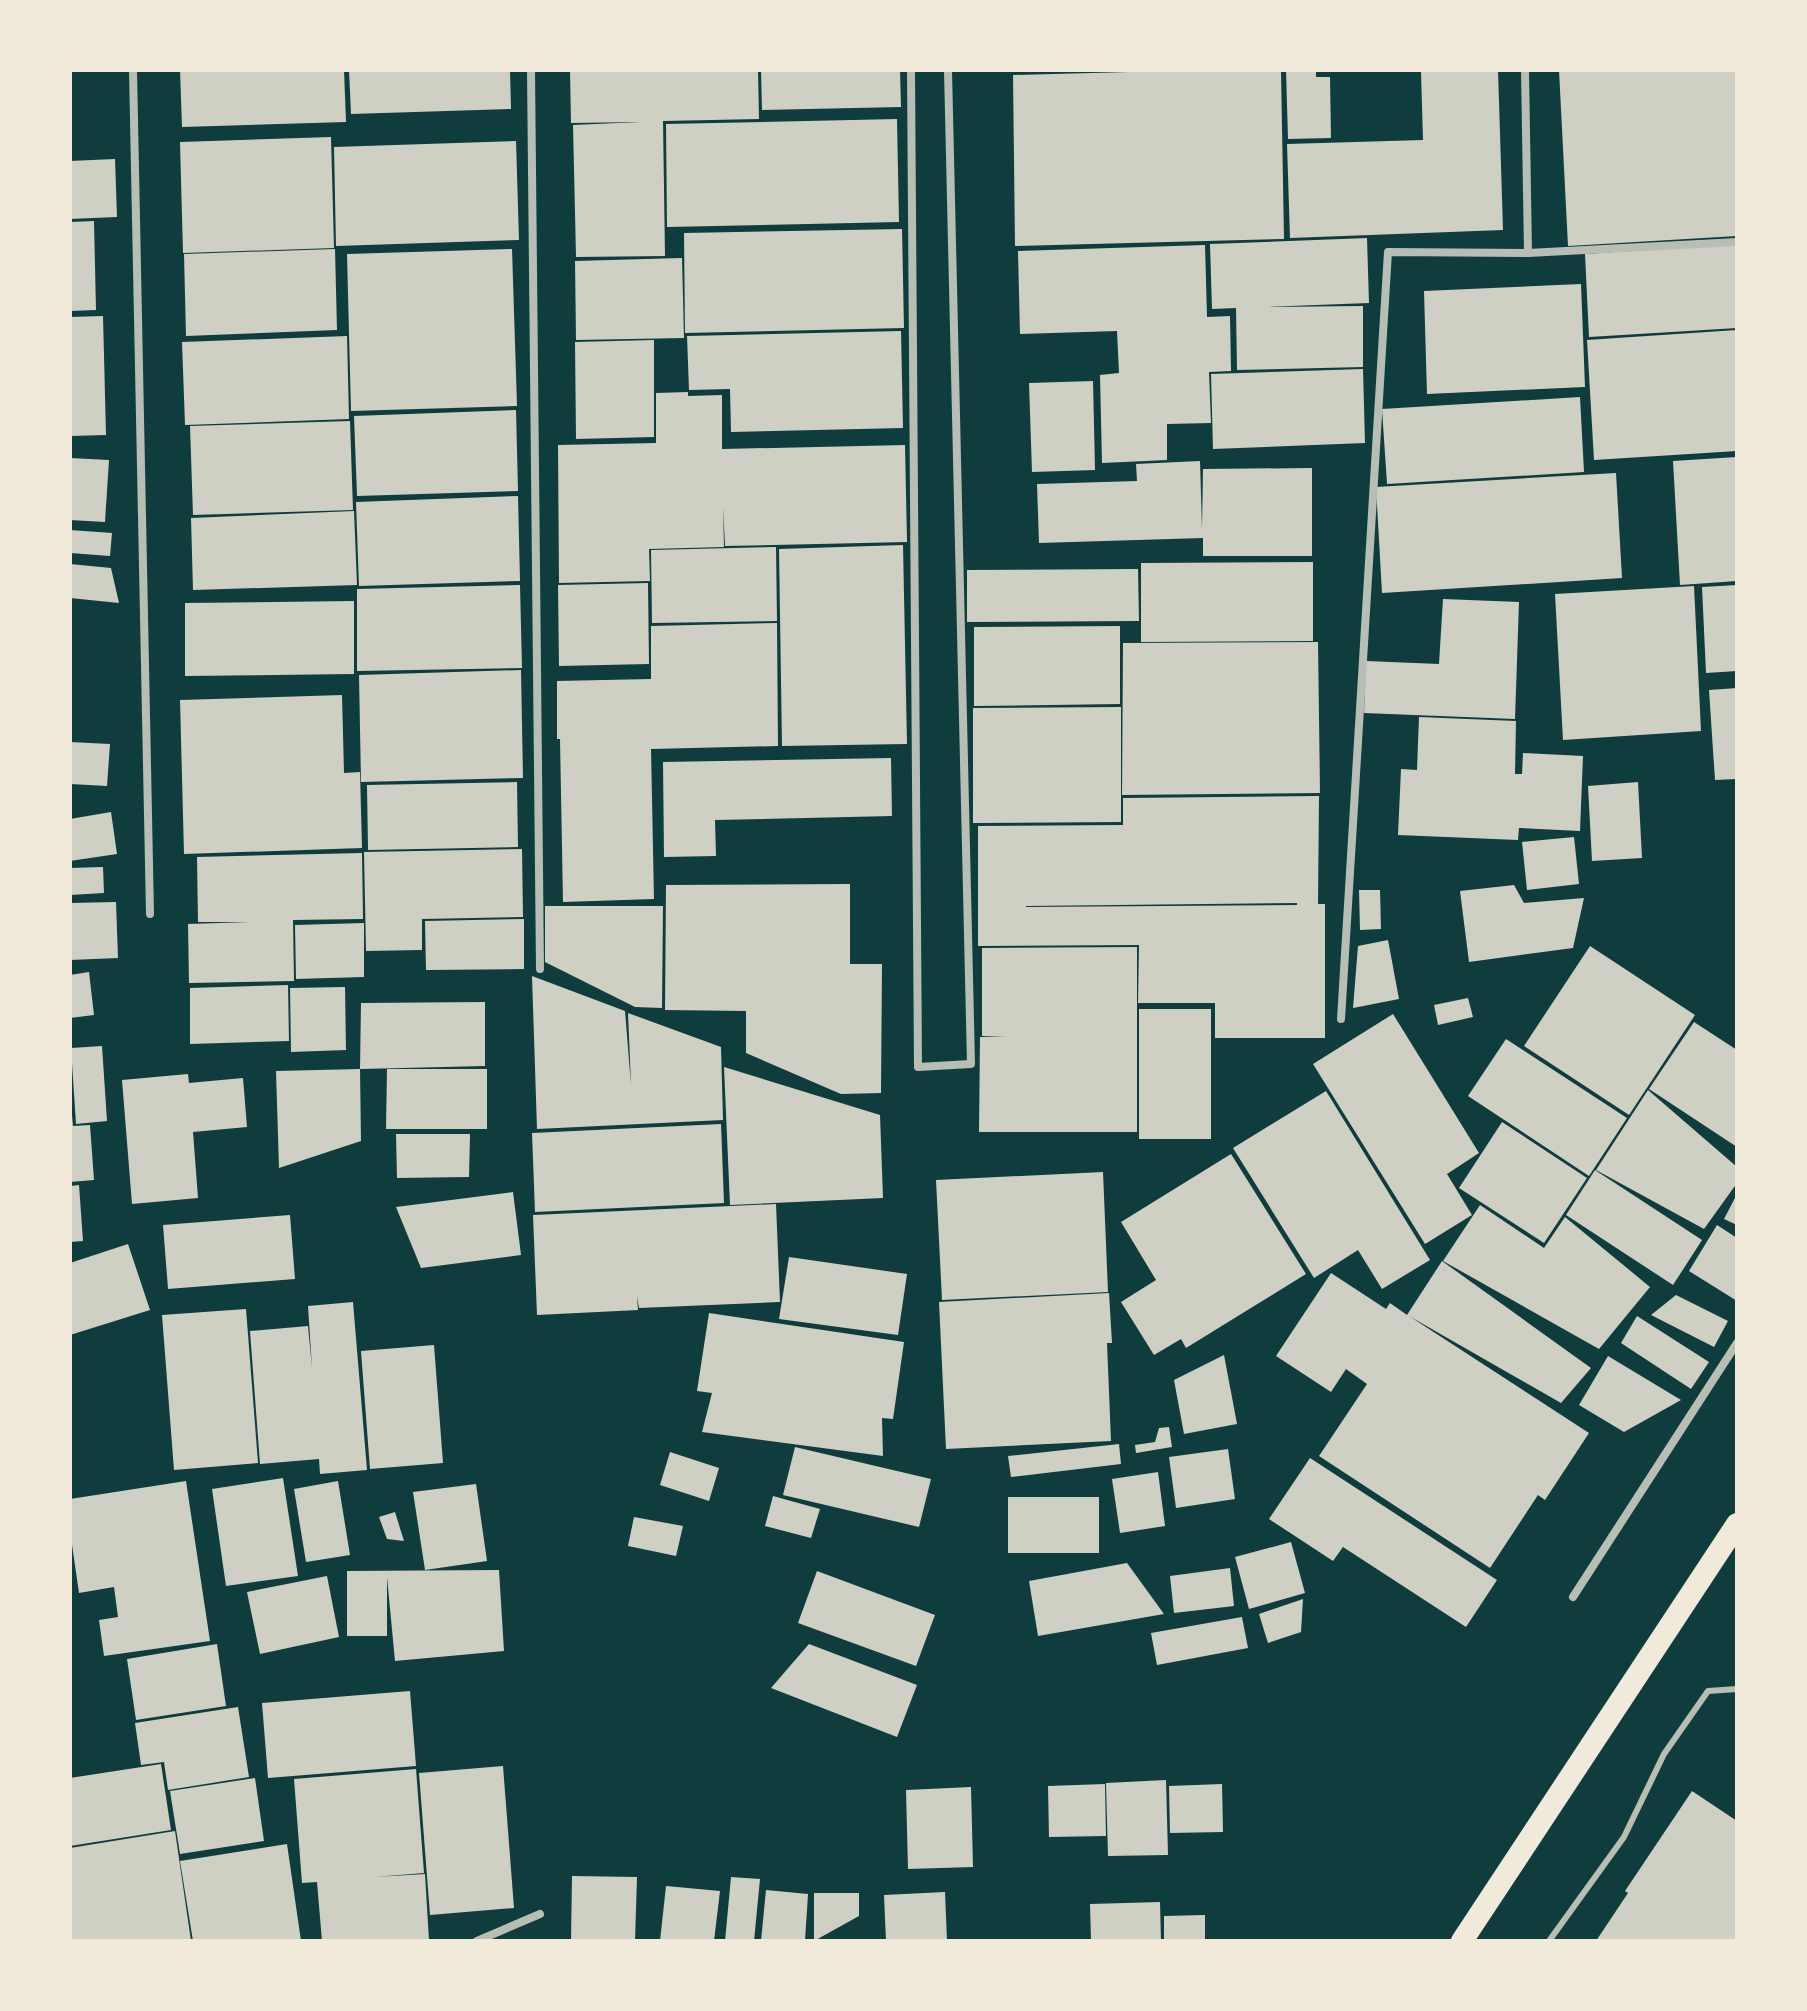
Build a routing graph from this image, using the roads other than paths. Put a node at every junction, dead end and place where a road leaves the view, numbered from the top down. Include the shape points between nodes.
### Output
1 (133, 70) edge
2 (531, 70) edge
3 (911, 70) edge
4 (948, 70) edge
5 (1525, 70) edge
6 (1737, 242) edge
7 (1528, 253) junction
8 (150, 914) dead end
9 (540, 969) dead end
10 (1341, 1019) dead end
11 (1737, 1343) edge
12 (1737, 1524) edge
13 (1573, 1597) dead end
14 (1737, 1689) edge
15 (540, 1914) dead end
16 (477, 1941) edge
17 (1462, 1941) edge
18 (1549, 1941) edge

1 - 8 street
2 - 9 street
3 - 4 street via 918,1067 971,1064
5 - 7 street
6 - 7 street
7 - 10 street via 1388,252
11 - 13 street
12 - 17 highway
14 - 18 lane via 1708,1691 1664,1754 1624,1837
15 - 16 street

